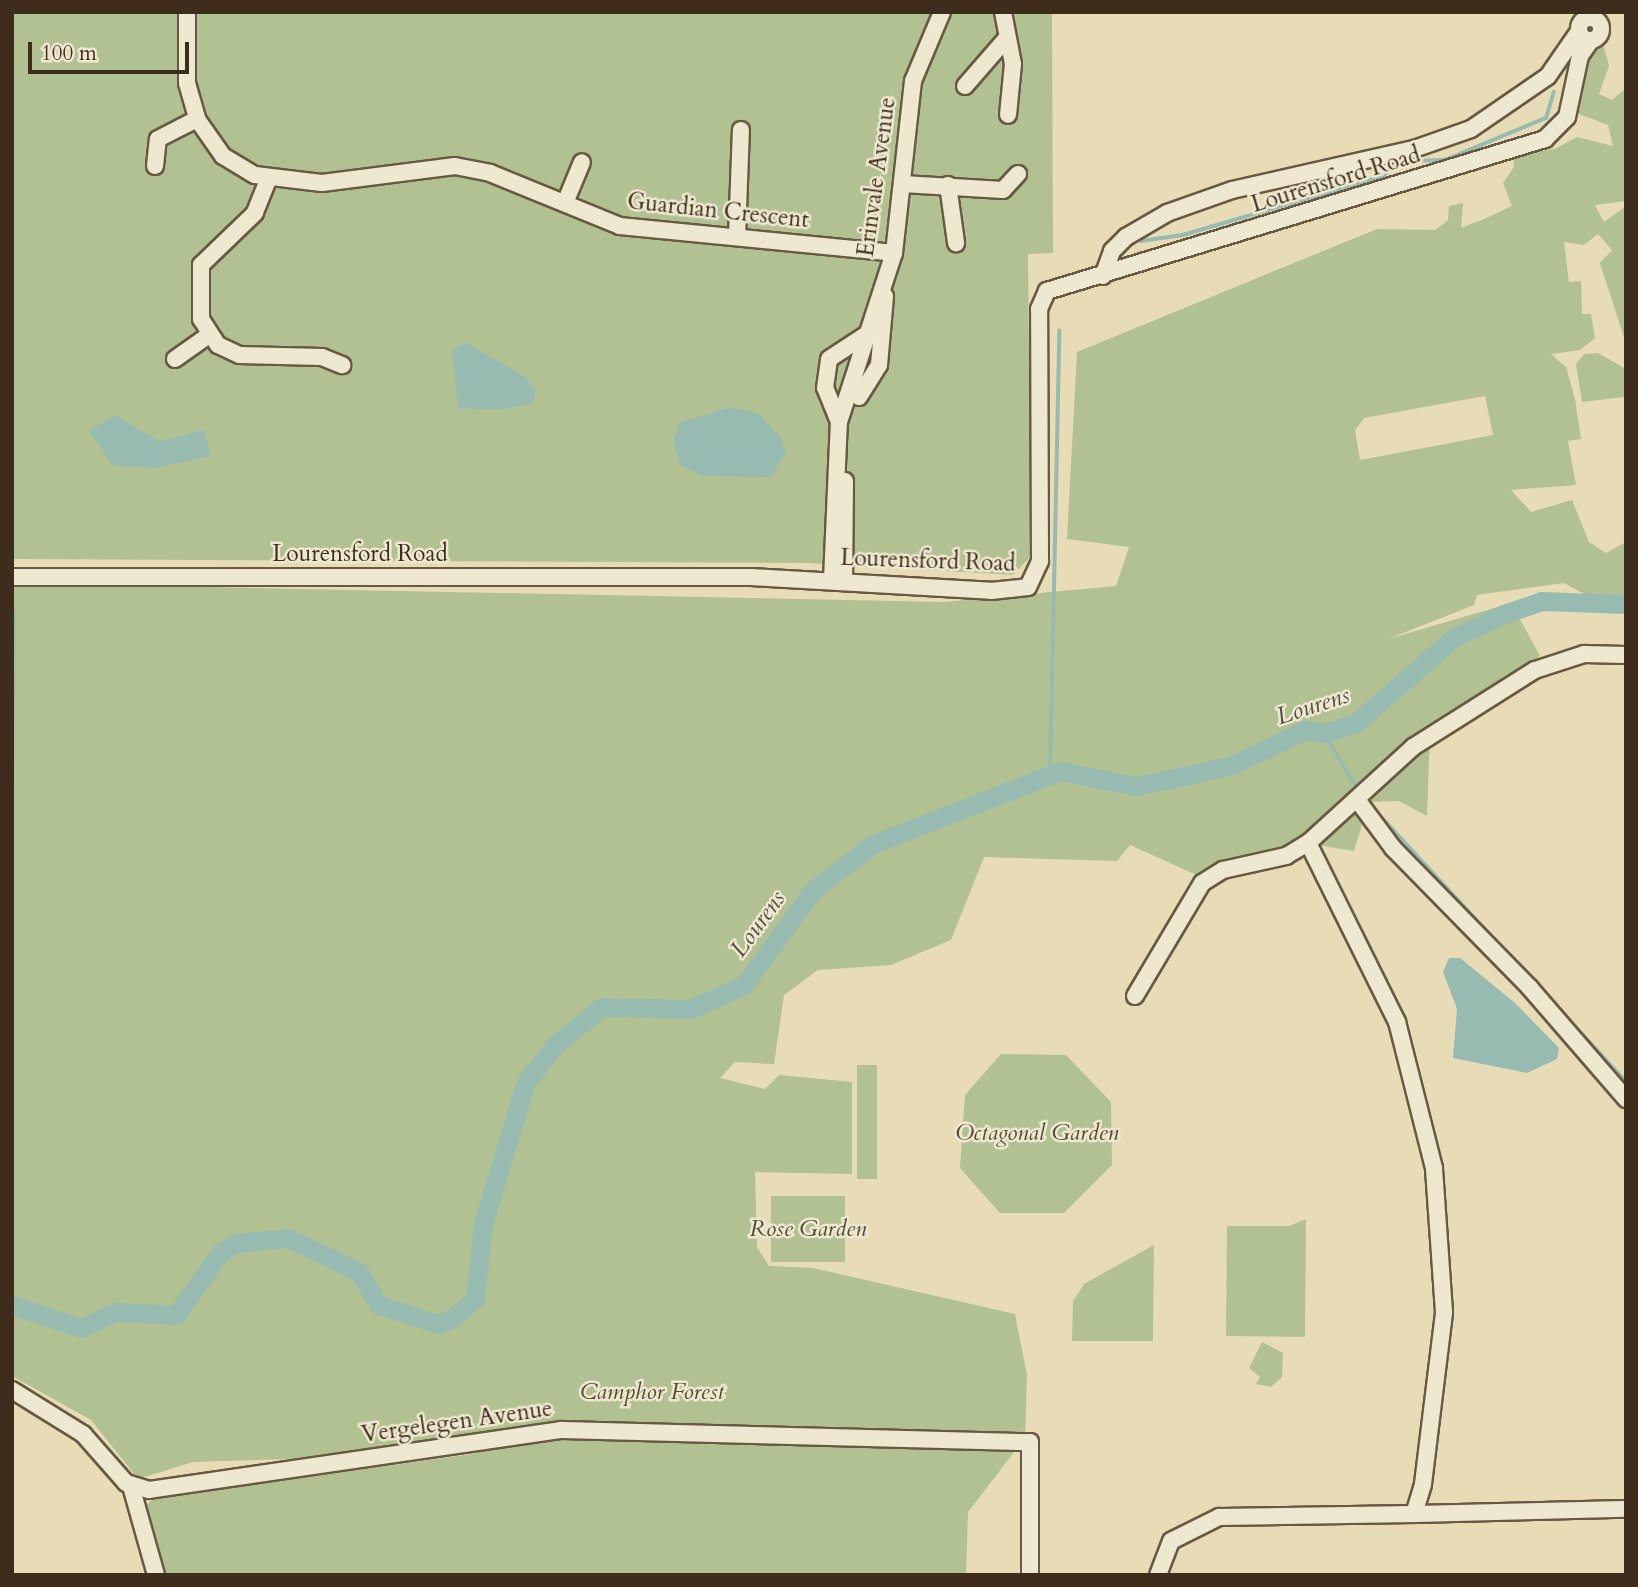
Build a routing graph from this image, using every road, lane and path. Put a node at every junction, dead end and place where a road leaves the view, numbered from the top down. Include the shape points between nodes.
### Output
1 (187, 12) edge
2 (942, 12) edge
3 (1003, 12) edge
4 (1583, 26) edge
5 (1004, 41) junction
6 (965, 86) dead end
7 (1009, 115) dead end
8 (197, 119) junction
9 (741, 130) dead end
10 (582, 162) dead end
11 (155, 166) dead end
12 (1018, 174) dead end
13 (268, 180) junction
14 (903, 184) junction
15 (948, 185) junction
16 (565, 203) junction
17 (737, 237) junction
18 (956, 243) dead end
19 (894, 253) junction
20 (1103, 276) junction
21 (884, 279) junction
22 (874, 307) junction
23 (209, 335) junction
24 (864, 335) junction
25 (175, 359) dead end
26 (342, 365) dead end
27 (859, 397) junction
28 (840, 421) junction
29 (12, 577) edge
30 (838, 581) junction
31 (1626, 655) edge
32 (1358, 801) junction
33 (1308, 843) junction
34 (1135, 996) dead end
35 (1626, 1099) edge
36 (12, 1390) edge
37 (131, 1486) junction
38 (1626, 1509) edge
39 (1414, 1514) junction
40 (156, 1575) edge
41 (1030, 1575) edge
42 (1158, 1575) edge

1 - 8 street, Guardian Crescent via 187,83
2 - 14 street, Erinvale Avenue via 913,81
3 - 5 street
4 - 20 street via 1548,76 1471,129 1414,149 1232,190 1167,213 1126,237 1112,251
4 - 20 street, Lourensford Road via 1567,117 1545,139
5 - 6 street
5 - 7 street via 1013,64
8 - 11 street via 158,139
8 - 13 street, Guardian Crescent via 223,156
9 - 17 street
10 - 16 street
12 - 15 street via 1007,190
13 - 16 street, Guardian Crescent via 346,182 455,166 490,173
13 - 23 street via 255,214 201,264 200,313
14 - 15 street
14 - 19 street, Erinvale Avenue
15 - 18 street
16 - 17 street, Guardian Crescent via 620,226
17 - 19 street, Guardian Crescent
19 - 21 street, Erinvale Avenue
20 - 30 street, Lourensford Road via 1047,291 1040,301 1040,561 1032,585 991,591
21 - 22 street, Erinvale Avenue
21 - 27 street via 883,348 871,384
22 - 24 street, Erinvale Avenue
22 - 27 street via 870,367
23 - 25 street
23 - 26 street via 239,355 322,357
24 - 28 street, Erinvale Avenue
24 - 28 street via 829,359 825,388
27 - 28 street
28 - 30 street, Erinvale Avenue
29 - 30 street, Lourensford Road
31 - 32 street via 1584,654 1535,670 1412,747
32 - 33 street via 1326,820
32 - 35 street via 1393,848 1530,988
33 - 34 street via 1286,856 1223,870 1202,883
33 - 39 street via 1397,1022 1434,1168 1443,1261 1442,1362
36 - 37 street via 83,1434
37 - 40 street
37 - 41 street, Vergelegen Avenue via 187,1486 561,1430 1030,1442
38 - 39 street
39 - 42 street via 1219,1517 1171,1541

